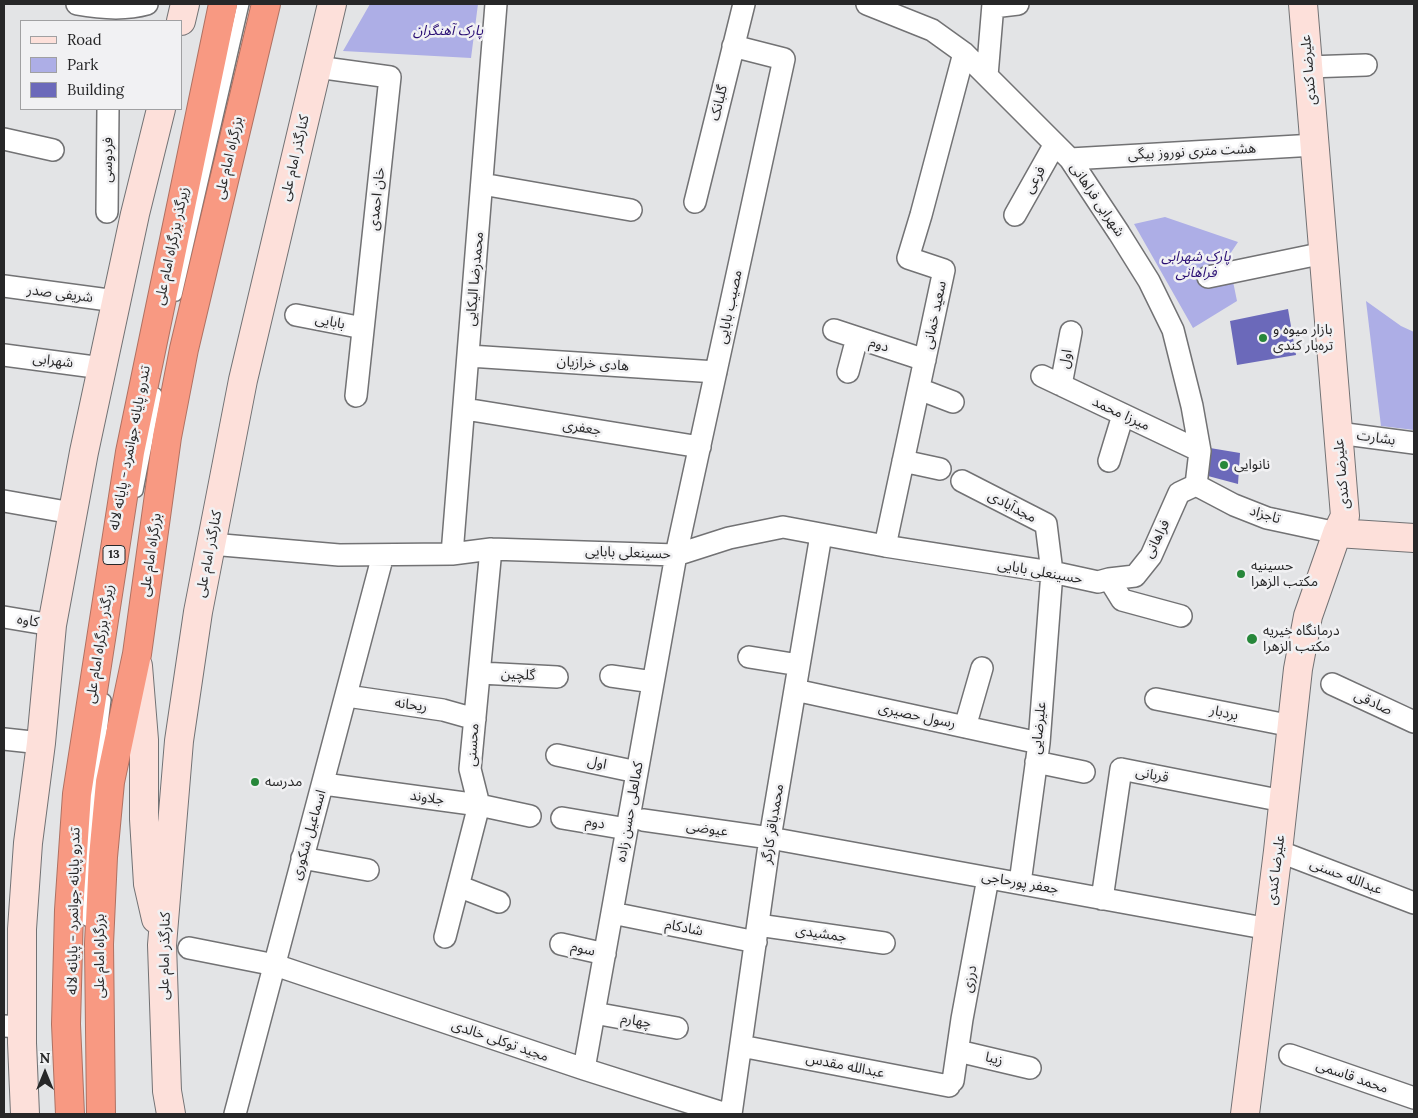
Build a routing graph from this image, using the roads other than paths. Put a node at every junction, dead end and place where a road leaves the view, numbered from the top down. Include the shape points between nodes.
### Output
1 (77, 4) edge
2 (147, 4) edge
3 (185, 4) edge
4 (223, 4) edge
5 (243, 4) edge
6 (266, 4) edge
7 (496, 4) edge
8 (744, 4) edge
9 (868, 4) edge
10 (1018, 4) edge
11 (1303, 4) edge
12 (993, 5) edge
13 (334, 8) edge
14 (109, 14) edge
15 (181, 20) edge
16 (733, 46) junction
17 (964, 53) junction
18 (1366, 65) dead end
19 (317, 67) junction
20 (1308, 67) junction
21 (987, 76) junction
22 (108, 110) edge
23 (160, 110) edge
24 (4, 139) edge
25 (1315, 145) junction
26 (53, 150) dead end
27 (1062, 152) junction
28 (482, 184) junction
29 (694, 202) dead end
30 (631, 210) dead end
31 (107, 212) dead end
32 (1015, 215) dead end
33 (1324, 253) junction
34 (1208, 277) dead end
35 (4, 286) edge
36 (116, 301) junction
37 (173, 310) dead end
38 (296, 315) dead end
39 (363, 328) junction
40 (834, 330) dead end
41 (1071, 332) dead end
42 (857, 338) junction
43 (4, 355) edge
44 (469, 356) junction
45 (925, 360) junction
46 (102, 368) junction
47 (716, 372) junction
48 (848, 372) dead end
49 (1042, 376) dead end
50 (1061, 385) junction
51 (157, 387) dead end
52 (919, 389) junction
53 (356, 396) dead end
54 (953, 402) dead end
55 (464, 409) junction
56 (1123, 415) junction
57 (1338, 432) junction
58 (1414, 443) edge
59 (700, 447) junction
60 (1200, 451) junction
61 (903, 462) junction
62 (1109, 462) dead end
63 (940, 469) dead end
64 (962, 481) dead end
65 (1196, 485) junction
66 (4, 501) edge
67 (135, 504) dead end
68 (72, 513) junction
69 (1337, 533) junction
70 (821, 535) junction
71 (1414, 538) edge
72 (128, 542) dead end
73 (211, 544) junction
74 (885, 546) junction
75 (490, 549) junction
76 (452, 554) junction
77 (383, 555) junction
78 (676, 555) junction
79 (1052, 572) junction
80 (1103, 580) junction
81 (1181, 616) dead end
82 (4, 617) edge
83 (52, 625) junction
84 (114, 629) dead end
85 (137, 654) junction
86 (749, 657) dead end
87 (799, 665) junction
88 (982, 668) dead end
89 (480, 673) junction
90 (611, 676) dead end
91 (557, 677) dead end
92 (653, 682) junction
93 (1332, 684) dead end
94 (107, 687) dead end
95 (795, 690) junction
96 (347, 696) junction
97 (1156, 699) dead end
98 (475, 719) junction
99 (1414, 722) edge
100 (1292, 726) junction
101 (965, 727) junction
102 (4, 739) edge
103 (41, 743) junction
104 (1038, 752) junction
105 (557, 754) dead end
106 (637, 772) junction
107 (1084, 772) dead end
108 (324, 784) junction
109 (1283, 801) junction
110 (479, 805) junction
111 (530, 816) dead end
112 (562, 818) dead end
113 (635, 824) junction
114 (770, 838) junction
115 (1278, 851) junction
116 (302, 858) junction
117 (368, 870) dead end
118 (988, 878) junction
119 (1020, 884) junction
120 (458, 886) junction
121 (1102, 899) junction
122 (499, 902) dead end
123 (1414, 903) edge
124 (612, 913) junction
125 (13, 927) edge
126 (1269, 929) junction
127 (87, 934) dead end
128 (757, 934) junction
129 (445, 937) dead end
130 (884, 943) dead end
131 (561, 944) dead end
132 (162, 945) junction
133 (189, 948) dead end
134 (604, 954) junction
135 (275, 965) junction
136 (594, 1013) junction
137 (13, 1026) edge
138 (677, 1028) dead end
139 (741, 1046) junction
140 (958, 1051) junction
141 (1290, 1056) dead end
142 (1030, 1068) dead end
143 (584, 1069) junction
144 (951, 1083) joint
145 (1414, 1098) edge
146 (167, 1106) edge
147 (25, 1114) edge
148 (70, 1114) edge
149 (101, 1114) edge
150 (235, 1114) edge
151 (726, 1114) edge
152 (731, 1114) edge
153 (1245, 1114) edge

1 - 14 street
2 - 14 street
3 - 15 main road
4 - 148 highway, زیرگذر بزرگراه امام علی / 13 via 130,452 77,794 66,996
5 - 37 lane
6 - 85 highway, بزرگراه امام علی via 180,368 167,437
7 - 28 street, محمدرضا الیکایی
8 - 16 street, گلبانک
9 - 17 street, شهرابی فراهانی via 932,30
10 - 12 street
11 - 20 main road, علیرضا کندی
12 - 21 street
13 - 19 main road, کنارگذر امام علی
16 - 29 street, گلبانک
16 - 47 street, مصیب بابایی via 784,59
17 - 21 street, شهرابی فراهانی
17 - 45 street, سعید خمانی via 908,258 944,270
18 - 20 street
19 - 39 street, خان احمدی via 390,77
19 - 73 main road, کنارگذر امام علی via 243,380
20 - 25 main road, علیرضا کندی
21 - 27 street, شهرابی فراهانی
22 - 31 street, فردوسی
23 - 36 main road
24 - 26 street
25 - 27 street, هشت متری نوروز بیگی
25 - 33 main road, علیرضا کندی
27 - 32 street, فرعی
27 - 60 street, شهرابی فراهانی via 1149,281 1173,330
28 - 30 street
28 - 44 street, محمدرضا الیکایی
33 - 34 street
33 - 57 main road, علیرضا کندی
35 - 36 street, شریفی صدر
36 - 46 main road
38 - 39 street, بابایی
39 - 53 street, خان احمدی
40 - 42 street, دوم
41 - 50 street, اول
42 - 45 street, دوم
42 - 48 street
43 - 46 street, شهرابی
44 - 47 street, هادی خرازیان
44 - 55 street, محمدرضا الیکایی
45 - 52 street, سعید خمانی
46 - 68 main road
47 - 59 street, مصیب بابایی
49 - 50 street, میرزا محمد
50 - 56 street, میرزا محمد
51 - 67 lane, تندرو پایانه جوانمرد - پایانه لاله
52 - 54 street
52 - 61 street, سعید خمانی
55 - 59 street, جعفری
55 - 76 street, محمدرضا الیکایی
56 - 60 street, میرزا محمد
56 - 62 street
57 - 58 street, بشارت
57 - 69 main road, علیرضا کندی via 1346,516
59 - 78 street, مصیب بابایی
60 - 65 street, شهرابی فراهانی
61 - 63 street
61 - 74 street, سعید خمانی
64 - 79 street, مجدآبادی via 1046,524
65 - 69 street, تاجزاد via 1267,518
65 - 80 street, فراهانی via 1179,493 1150,556 1135,576
66 - 68 street
68 - 83 main road
69 - 71 main road
69 - 100 main road, علیرضا کندی via 1308,616
70 - 74 street, حسینعلی بابایی
70 - 78 street, حسینعلی بابایی via 783,527 729,538
70 - 87 street, محمدباقر کارگر
72 - 84 lane, تندرو پایانه جوانمرد - پایانه لاله
73 - 77 street, حسینعلی بابایی via 339,555
73 - 132 main road, کنارگذر امام علی via 179,741
74 - 79 street, حسینعلی بابایی
75 - 76 street, حسینعلی بابایی
75 - 78 street, حسینعلی بابایی
75 - 89 street, محسنی
76 - 77 street, حسینعلی بابایی
77 - 96 street, اسماعیل شکوری
78 - 92 street, کمالعلی حسن زاده
79 - 80 street, حسینعلی بابایی
79 - 104 street, علیرضایی
80 - 81 street via 1122,600
82 - 83 street, کاوه
83 - 103 main road
85 - 132 main road via 144,740 148,884
85 - 149 highway, بزرگراه امام علی via 110,782 103,857 99,944
86 - 87 street
87 - 95 street, محمدباقر کارگر
88 - 101 street
89 - 91 street, گلچین
89 - 98 street, محسنی
90 - 92 street
92 - 106 street, کمالعلی حسن زاده
93 - 99 street, صادقی
94 - 127 lane, تندرو پایانه جوانمرد - پایانه لاله via 87,845
95 - 101 street, رسول حصیری
95 - 114 street, محمدباقر کارگر
96 - 98 street, ریحانه via 443,710
96 - 108 street, اسماعیل شکوری
97 - 100 street, بردبار
98 - 110 street, محسنی via 470,769
100 - 109 main road, علیرضا کندی
101 - 104 street, رسول حصیری
102 - 103 street
103 - 125 main road
104 - 107 street
104 - 119 street, علیرضایی
105 - 106 street, اول
106 - 113 street, کمالعلی حسن زاده
108 - 110 street, جلاوند
108 - 116 street, اسماعیل شکوری
109 - 115 main road, علیرضا کندی
109 - 121 street, قربانی via 1121,769
110 - 111 street, جلاوند
110 - 120 street, محسنی
112 - 113 street, دوم
113 - 114 street, عیوضی
113 - 124 street, کمالعلی حسن زاده
114 - 118 street, جعفر پورحاجی
114 - 128 street, محمدباقر کارگر
115 - 123 street, عبدالله حسنی
115 - 126 main road, علیرضا کندی
116 - 117 street
116 - 135 street, اسماعیل شکوری
118 - 119 street, جعفر پورحاجی
118 - 140 street, درزی
119 - 121 street, جعفر پورحاجی
120 - 122 street
120 - 129 street, محسنی
121 - 126 street, جعفر پورحاجی
124 - 128 street, شادکام
124 - 134 street, کمالعلی حسن زاده
125 - 137 main road
126 - 153 main road, علیرضا کندی
128 - 130 street, جمشیدی
128 - 139 street, محمدباقر کارگر
131 - 134 street, سوم
132 - 146 main road, کنارگذر امام علی
133 - 135 street, مجید توکلی خالدی
134 - 136 street, کمالعلی حسن زاده
135 - 143 street, مجید توکلی خالدی
135 - 150 street, اسماعیل شکوری
136 - 138 street, چهارم
136 - 143 street, کمالعلی حسن زاده
137 - 147 main road
139 - 144 street, عبدالله مقدس
139 - 152 street, محمدباقر کارگر
140 - 142 street, زیبا
140 - 144 street, درزی
141 - 145 street, محمد قاسمی
143 - 151 street, مجید توکلی خالدی

